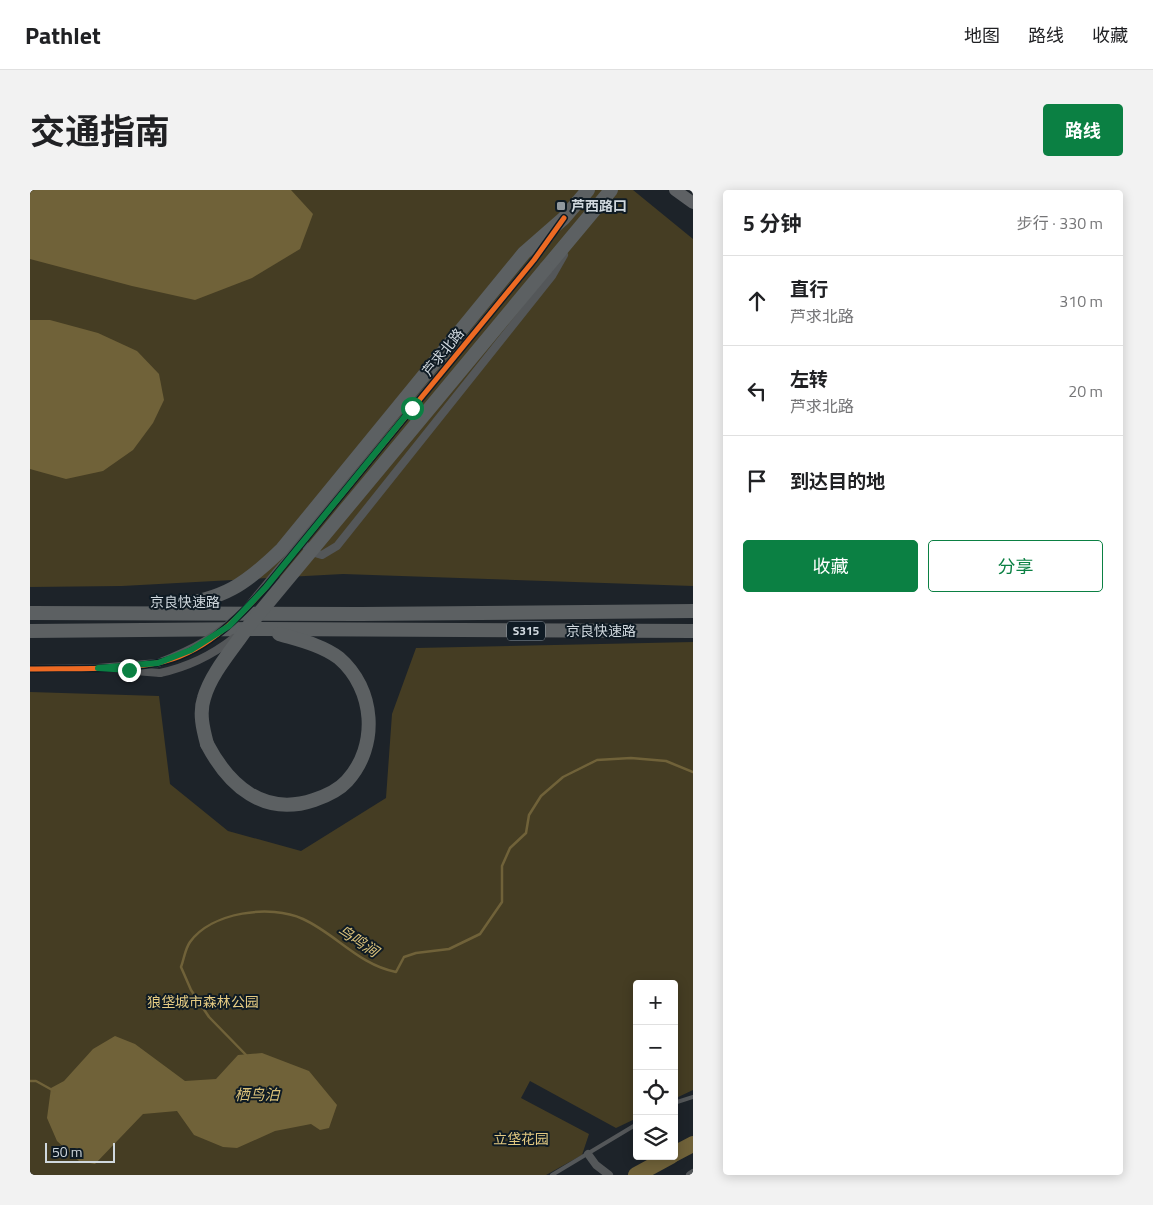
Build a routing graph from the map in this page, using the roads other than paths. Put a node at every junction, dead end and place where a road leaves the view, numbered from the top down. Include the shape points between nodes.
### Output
1 (588, 190) edge
2 (611, 190) edge
3 (676, 190) edge
4 (693, 204) edge
5 (564, 218) junction
6 (578, 230) junction
7 (309, 517) junction
8 (693, 611) edge
9 (30, 613) edge
10 (129, 613) junction
11 (247, 628) junction
12 (262, 629) junction
13 (30, 631) edge
14 (693, 632) edge
15 (98, 668) junction
16 (30, 669) edge
17 (693, 1097) edge
18 (678, 1102) edge
19 (633, 1126) edge
20 (588, 1154) junction
21 (552, 1175) edge
22 (609, 1175) edge

1 - 5 highway
2 - 6 highway
3 - 4 main road
5 - 7 highway via 524,253
5 - 15 street, 芦求北路, bridge via 534,260 246,609 214,637 191,650 158,663
6 - 7 street via 552,276 337,546 322,555 314,554 306,547 302,538
6 - 11 highway, bridge
7 - 10 highway via 282,549 240,585 196,603
8 - 10 highway, 京良快速路 / S315
9 - 10 highway, 京良快速路
11 - 12 highway, bridge via 204,698 202,719 207,744 230,780 242,790 259,800 304,804 328,796 347,781 359,762 367,736 369,706 364,690 338,658 318,646
11 - 15 street, 芦求北路, bridge via 215,653 178,669 160,672
12 - 13 highway, 京良快速路
12 - 14 highway, 京良快速路 / S315
15 - 16 street, 芦求北路
17 - 18 lane
19 - 20 lane
20 - 21 lane
20 - 22 street

